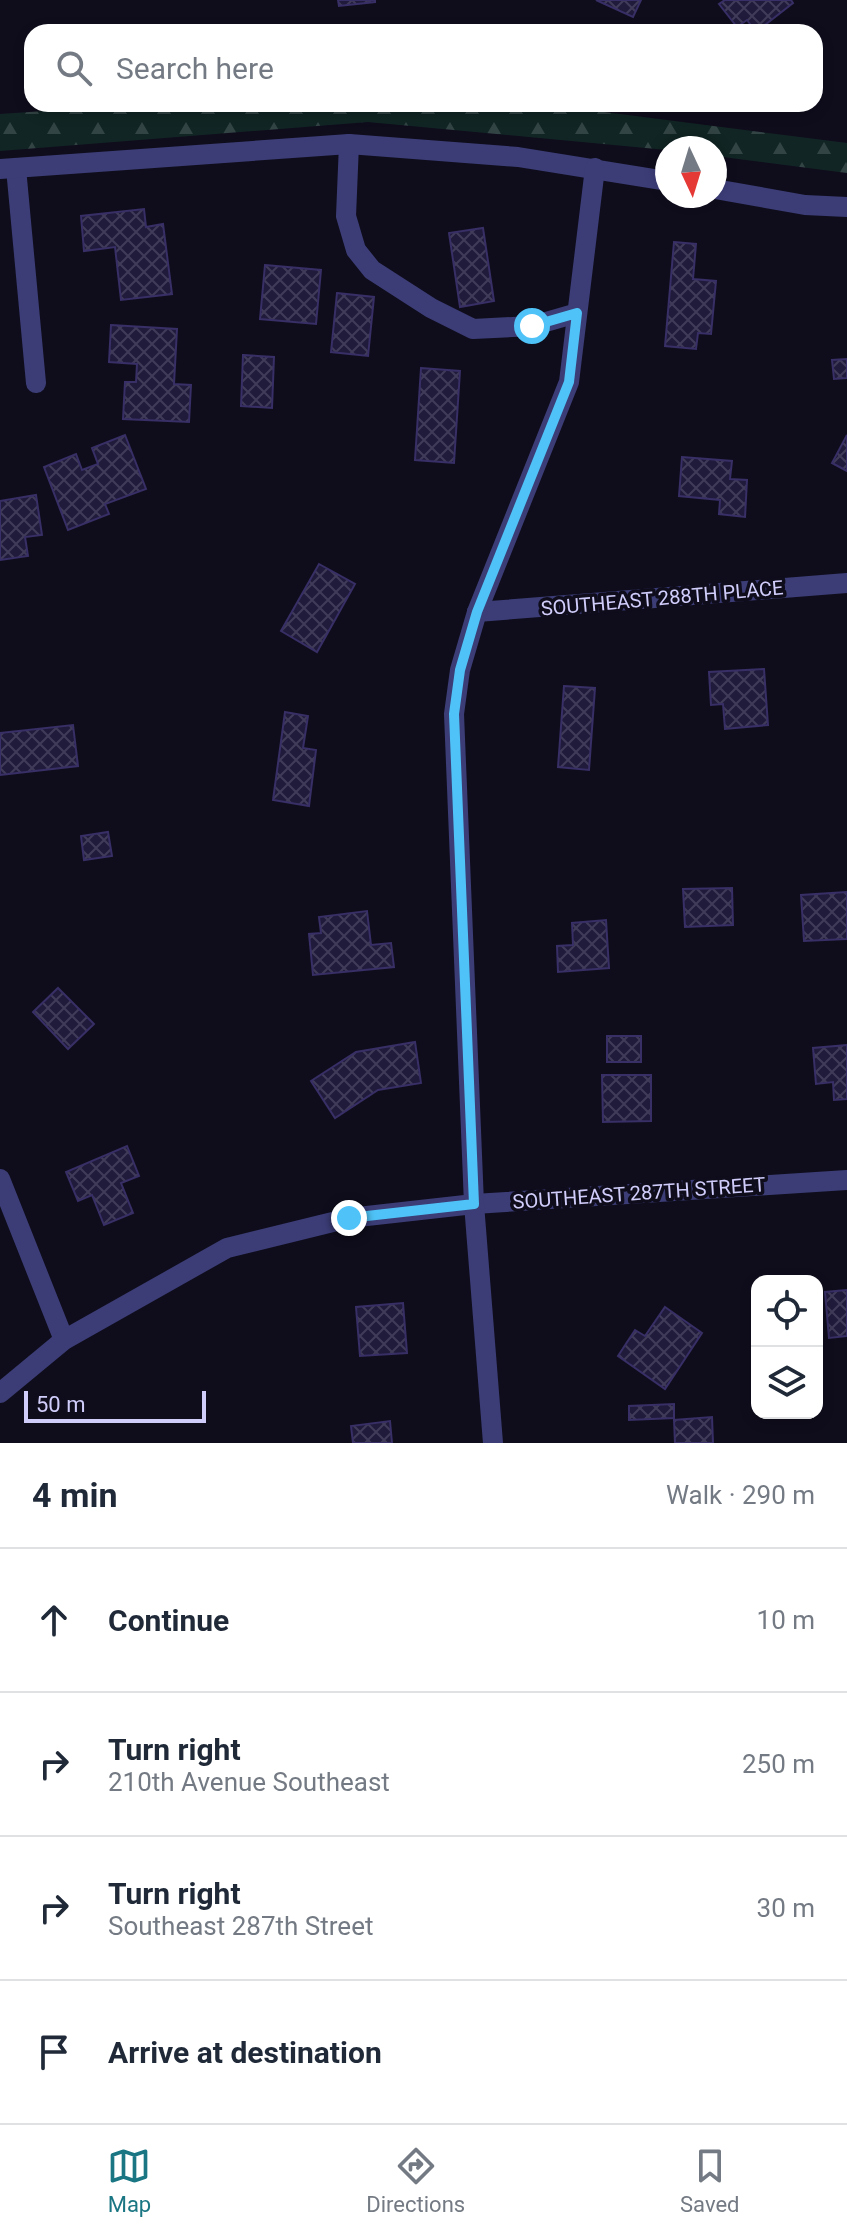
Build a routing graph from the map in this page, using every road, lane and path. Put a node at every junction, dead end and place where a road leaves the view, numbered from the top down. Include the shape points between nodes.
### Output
1 (349, 144) junction
2 (595, 168) junction
3 (8, 169) edge
4 (655, 179) edge
5 (727, 191) edge
6 (847, 207) edge
7 (577, 313) junction
8 (36, 383) dead end
9 (847, 583) edge
10 (477, 612) junction
11 (0, 1179) edge
12 (847, 1180) edge
13 (474, 1204) junction
14 (64, 1340) junction
15 (0, 1393) edge
16 (493, 1443) edge

1 - 2 street
1 - 3 street
1 - 7 street via 346,216 356,250 372,270 473,329 532,326
2 - 4 street
2 - 7 street
3 - 8 street
5 - 6 street
7 - 10 street via 569,382
9 - 10 street, SOUTHEAST 288TH PLACE
10 - 13 street via 454,714
11 - 14 street
12 - 13 street, SOUTHEAST 287TH STREET
13 - 14 street, SOUTHEAST 287TH STREET via 349,1218 227,1248
13 - 16 street
14 - 15 street, SOUTHEAST 287TH STREET

